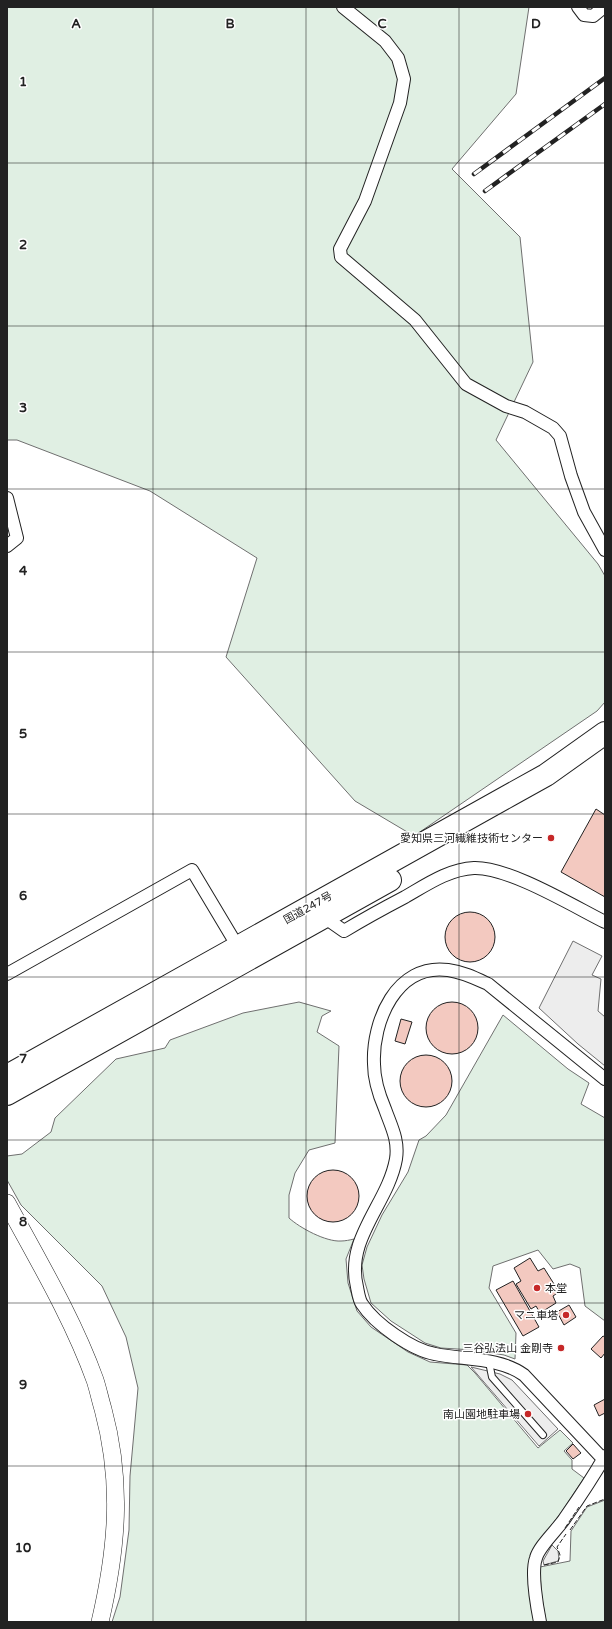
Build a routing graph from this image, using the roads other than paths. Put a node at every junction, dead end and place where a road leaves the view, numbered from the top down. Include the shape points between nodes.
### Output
1 (343, 7) edge
2 (578, 7) edge
3 (604, 7) edge
4 (7, 498) edge
5 (7, 546) edge
6 (605, 550) edge
7 (605, 733) edge
8 (605, 751) edge
9 (324, 917) junction
10 (605, 922) edge
11 (238, 947) junction
12 (7, 974) edge
13 (7, 1076) edge
14 (605, 1079) edge
15 (7, 1094) edge
16 (7, 1203) edge
17 (489, 1362) junction
18 (543, 1435) dead end
19 (604, 1457) edge
20 (100, 1622) edge
21 (540, 1622) edge

1 - 6 street via 385,41 398,58 404,79 400,103 365,200 340,248 341,257 415,320 466,384 553,428 560,436 584,512
2 - 3 street via 584,15 593,16
4 - 5 street via 17,538
7 - 11 highway, 国道247号 via 540,778
8 - 9 highway, 国道247号 via 535,798
9 - 10 street via 344,931 442,876 475,868 502,873 527,883
9 - 15 highway, 国道247号
11 - 12 street via 192,870
11 - 13 highway, 国道247号
14 - 17 street via 488,984 467,974 446,969 427,971 407,980 383,1011 377,1033 374,1064 377,1086 398,1146 393,1176 361,1237 355,1261 356,1283 361,1302 379,1324 418,1348 433,1354
16 - 20 street via 52,1285 80,1346 95,1380 108,1430 116,1494 115,1532 109,1583
17 - 18 lane via 492,1377
17 - 19 street via 514,1368 524,1375
19 - 21 street via 566,1518 535,1558 534,1574

